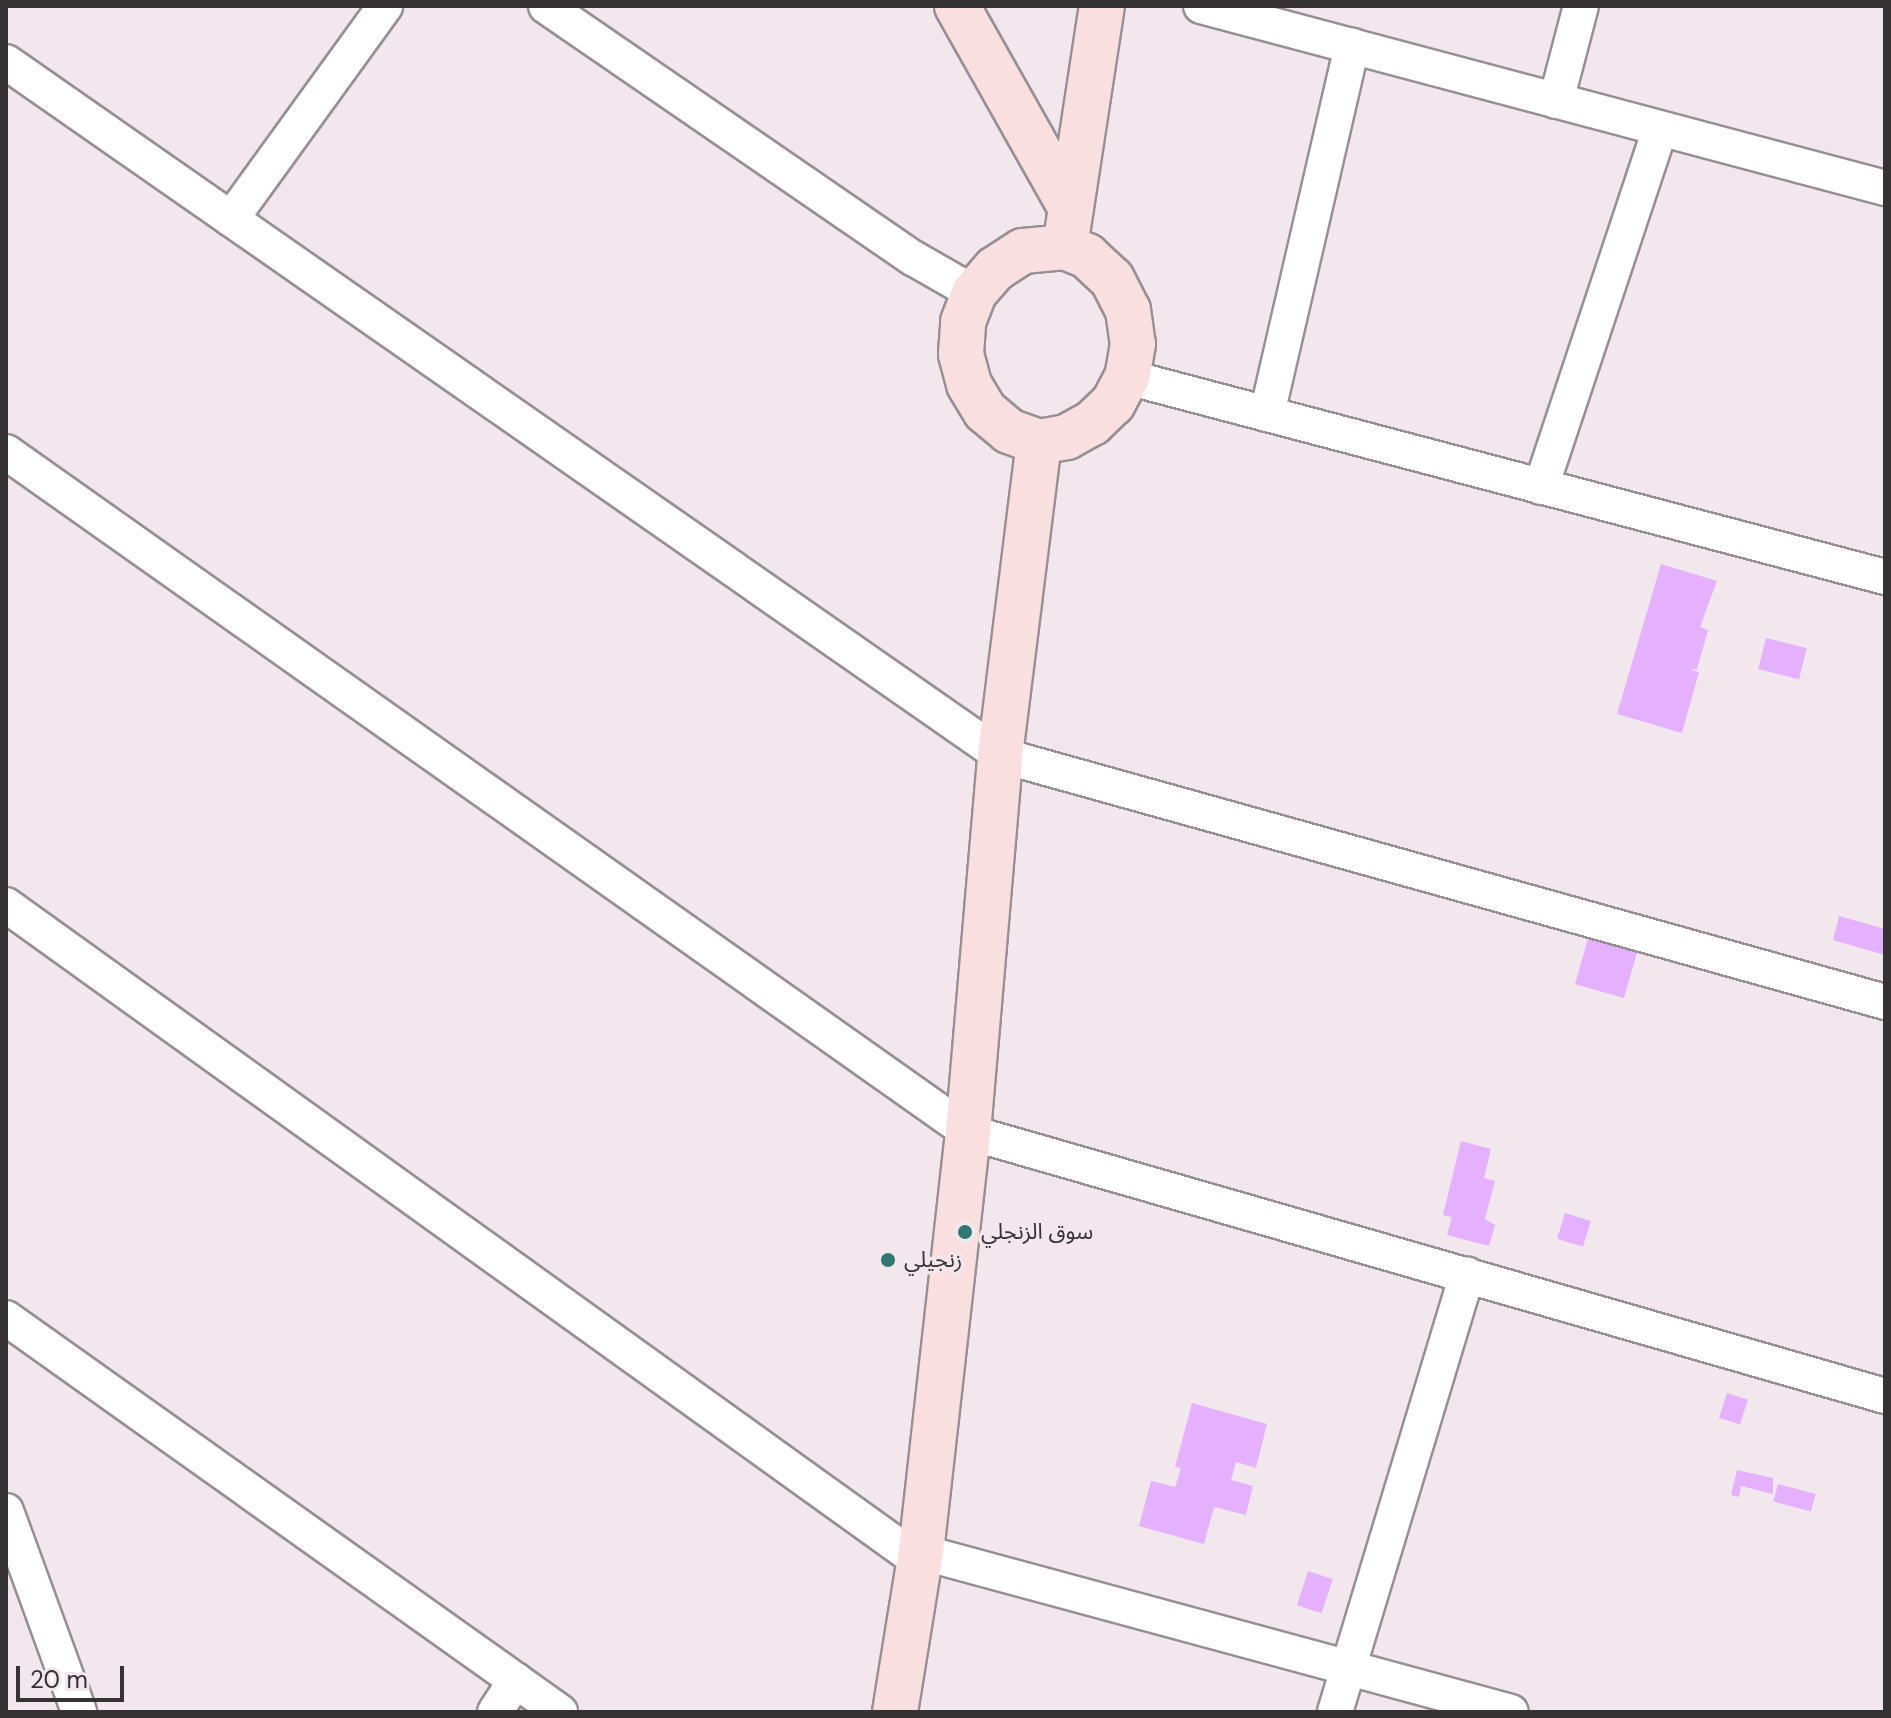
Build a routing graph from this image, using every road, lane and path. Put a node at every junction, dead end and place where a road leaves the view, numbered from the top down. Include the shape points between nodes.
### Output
1 (385, 6) edge
2 (546, 6) edge
3 (957, 6) edge
4 (1102, 6) edge
5 (1201, 6) edge
6 (1581, 6) edge
7 (1352, 46) junction
8 (6, 62) edge
9 (1556, 101) junction
10 (1660, 129) junction
11 (1885, 188) edge
12 (231, 219) junction
13 (1068, 228) junction
14 (974, 293) junction
15 (1127, 377) junction
16 (1267, 414) junction
17 (1039, 442) junction
18 (6, 452) edge
19 (1541, 487) junction
20 (1885, 577) edge
21 (1000, 755) junction
22 (6, 905) edge
23 (1885, 1002) edge
24 (968, 1132) junction
25 (1467, 1275) junction
26 (6, 1318) edge
27 (1885, 1396) edge
28 (6, 1511) edge
29 (920, 1556) junction
30 (1349, 1668) junction
31 (516, 1680) junction
32 (79, 1712) edge
33 (495, 1712) edge
34 (560, 1712) edge
35 (895, 1712) edge
36 (1335, 1712) edge
37 (1511, 1712) edge

1 - 12 street
2 - 14 street via 913,258
3 - 13 main road
4 - 13 main road
5 - 7 street
6 - 9 street
7 - 9 street
7 - 16 street
8 - 12 street
9 - 10 street
10 - 11 street
10 - 19 street
12 - 21 street
13 - 14 main road via 995,269
13 - 15 main road via 1112,279 1128,310 1133,344
14 - 17 main road via 963,322 961,354 969,384 985,411 1009,431
15 - 16 street
15 - 17 main road via 1092,423 1067,437
16 - 19 street
17 - 21 main road
18 - 24 street
19 - 20 street
21 - 23 street
21 - 24 main road
22 - 29 street
24 - 25 street
24 - 29 main road
25 - 27 street
25 - 30 street
26 - 31 street
28 - 32 street
29 - 30 street
29 - 35 main road
30 - 36 street
30 - 37 street
31 - 33 street
31 - 34 street

